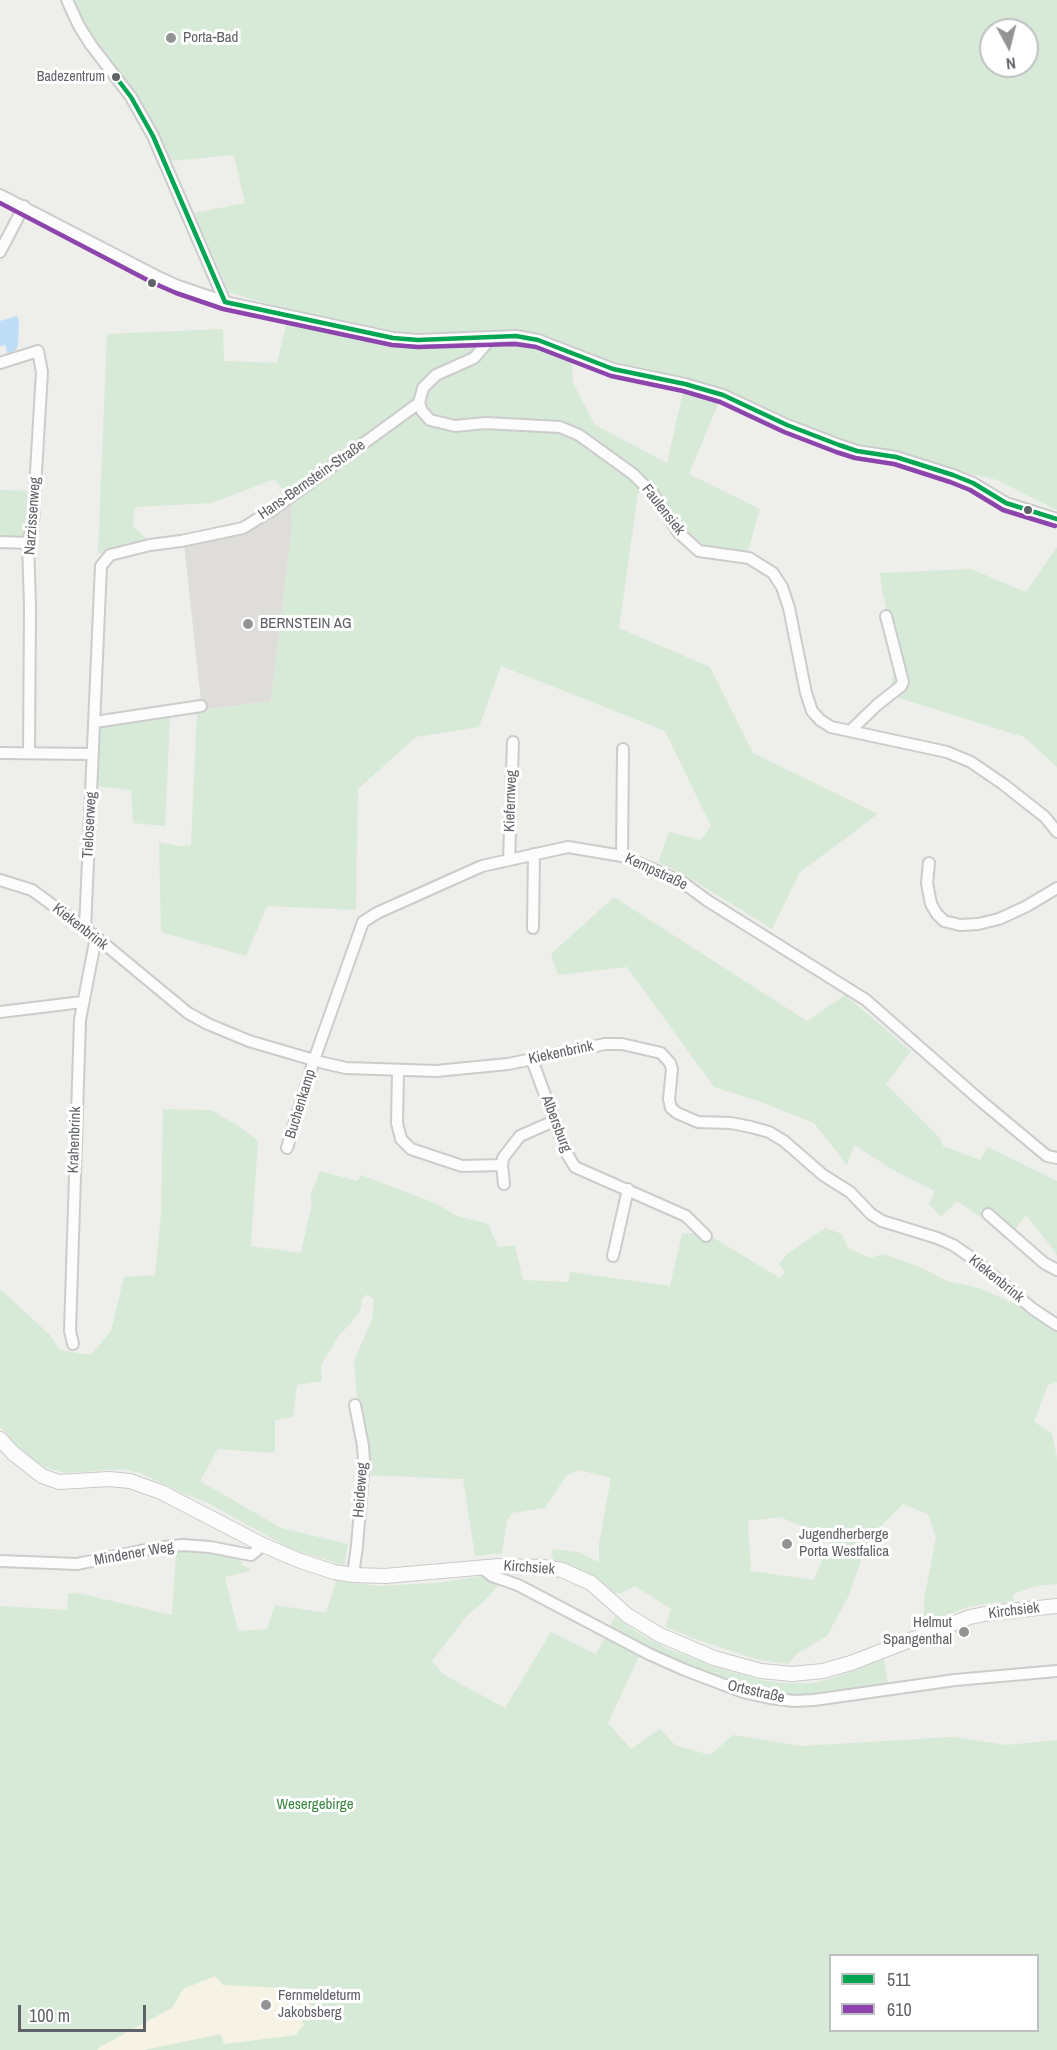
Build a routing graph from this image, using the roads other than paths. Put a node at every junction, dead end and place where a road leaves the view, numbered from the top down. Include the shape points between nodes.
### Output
1 (67, 0) edge
2 (0, 195) edge
3 (24, 207) junction
4 (0, 252) edge
5 (225, 302) junction
6 (492, 337) junction
7 (0, 363) edge
8 (419, 403) junction
9 (1057, 519) edge
10 (0, 542) edge
11 (28, 543) junction
12 (101, 566) joint
13 (886, 616) dead end
14 (201, 706) dead end
15 (95, 722) junction
16 (850, 731) junction
17 (513, 742) dead end
18 (622, 749) dead end
19 (0, 753) edge
20 (29, 753) junction
21 (93, 754) junction
22 (1057, 832) edge
23 (534, 854) junction
24 (622, 856) junction
25 (509, 860) junction
26 (929, 863) dead end
27 (0, 880) edge
28 (1057, 888) edge
29 (532, 928) dead end
30 (85, 929) junction
31 (96, 937) junction
32 (82, 1002) junction
33 (0, 1012) edge
34 (532, 1059) junction
35 (314, 1060) junction
36 (398, 1070) junction
37 (554, 1121) junction
38 (287, 1149) dead end
39 (1057, 1158) edge
40 (502, 1165) junction
41 (504, 1184) dead end
42 (628, 1189) junction
43 (988, 1214) dead end
44 (706, 1236) dead end
45 (613, 1256) dead end
46 (1057, 1270) edge
47 (1057, 1325) edge
48 (73, 1344) dead end
49 (355, 1405) dead end
50 (0, 1439) edge
51 (263, 1545) junction
52 (0, 1561) edge
53 (481, 1567) junction
54 (353, 1575) junction
55 (1057, 1606) edge
56 (1057, 1671) edge

1 - 5 street via 91,45 131,97 153,136
2 - 3 street
3 - 4 street
3 - 5 street via 156,276
5 - 6 street via 393,338
6 - 8 street, Hans-Bernstein-Straße via 474,358 436,375 423,388
6 - 9 street via 538,340 613,369 716,393 839,445 929,466 973,483 1006,504
7 - 11 street, Narzissenweg via 38,351 42,372 33,522
8 - 12 street, Hans-Bernstein-Straße via 243,528 150,544 110,555
8 - 16 street, Faulensiek via 430,420 455,426 485,423 560,427 579,435 633,474 653,494 678,532 699,551 749,558 773,573 789,608 812,711 831,727
10 - 11 street
11 - 20 street, Narzissenweg
12 - 15 street, Tieloserweg
13 - 16 street via 903,682
14 - 15 street
15 - 21 street, Tieloserweg
16 - 22 street, Faulensiek via 947,752 971,762 1045,817
17 - 25 street, Kiefernweg
18 - 24 street
19 - 20 street
20 - 21 street
21 - 30 street, Tieloserweg
23 - 24 street, Kempstraße via 568,847
23 - 25 street, Kempstraße
23 - 29 street
24 - 39 street, Kempstraße via 682,882 866,1000 1030,1142
25 - 35 street, Kempstraße via 482,866 363,922
26 - 28 street via 931,904 944,921 960,925 999,919
27 - 30 street, Kiekenbrink via 32,890
30 - 31 street, Kiekenbrink
31 - 32 street, Krahenbrink
31 - 35 street, Kiekenbrink via 198,1019 249,1041
32 - 33 street
32 - 48 street, Krahenbrink via 70,1331
34 - 36 street, Kiekenbrink via 436,1071
34 - 37 street, Albersburg
34 - 47 street, Kiekenbrink via 614,1044 661,1053 672,1069 669,1099 676,1113 698,1122 731,1123 769,1132 850,1192 871,1214 953,1245
35 - 36 street, Kiekenbrink via 346,1068
35 - 38 street, Buchenkamp
36 - 40 street via 397,1123 401,1139 411,1149 462,1166
37 - 40 street via 520,1136
37 - 42 street, Albersburg via 575,1167
40 - 41 street
42 - 44 street, Albersburg via 686,1216
42 - 45 street
43 - 46 street
49 - 54 street, Heideweg via 364,1461
50 - 51 main road, Kirchsiek via 42,1476 69,1483 129,1481 160,1492
51 - 52 street, Mindener Weg via 251,1555 183,1545 77,1564
51 - 54 main road, Kirchsiek via 316,1567
53 - 54 main road, Kirchsiek via 406,1575
53 - 55 main road, Kirchsiek via 562,1570 591,1583 627,1615 685,1647 761,1671 792,1674 851,1663 970,1617
53 - 56 street, Ortsstraße via 489,1575 518,1585 658,1658 714,1682 770,1698 814,1700 955,1680

